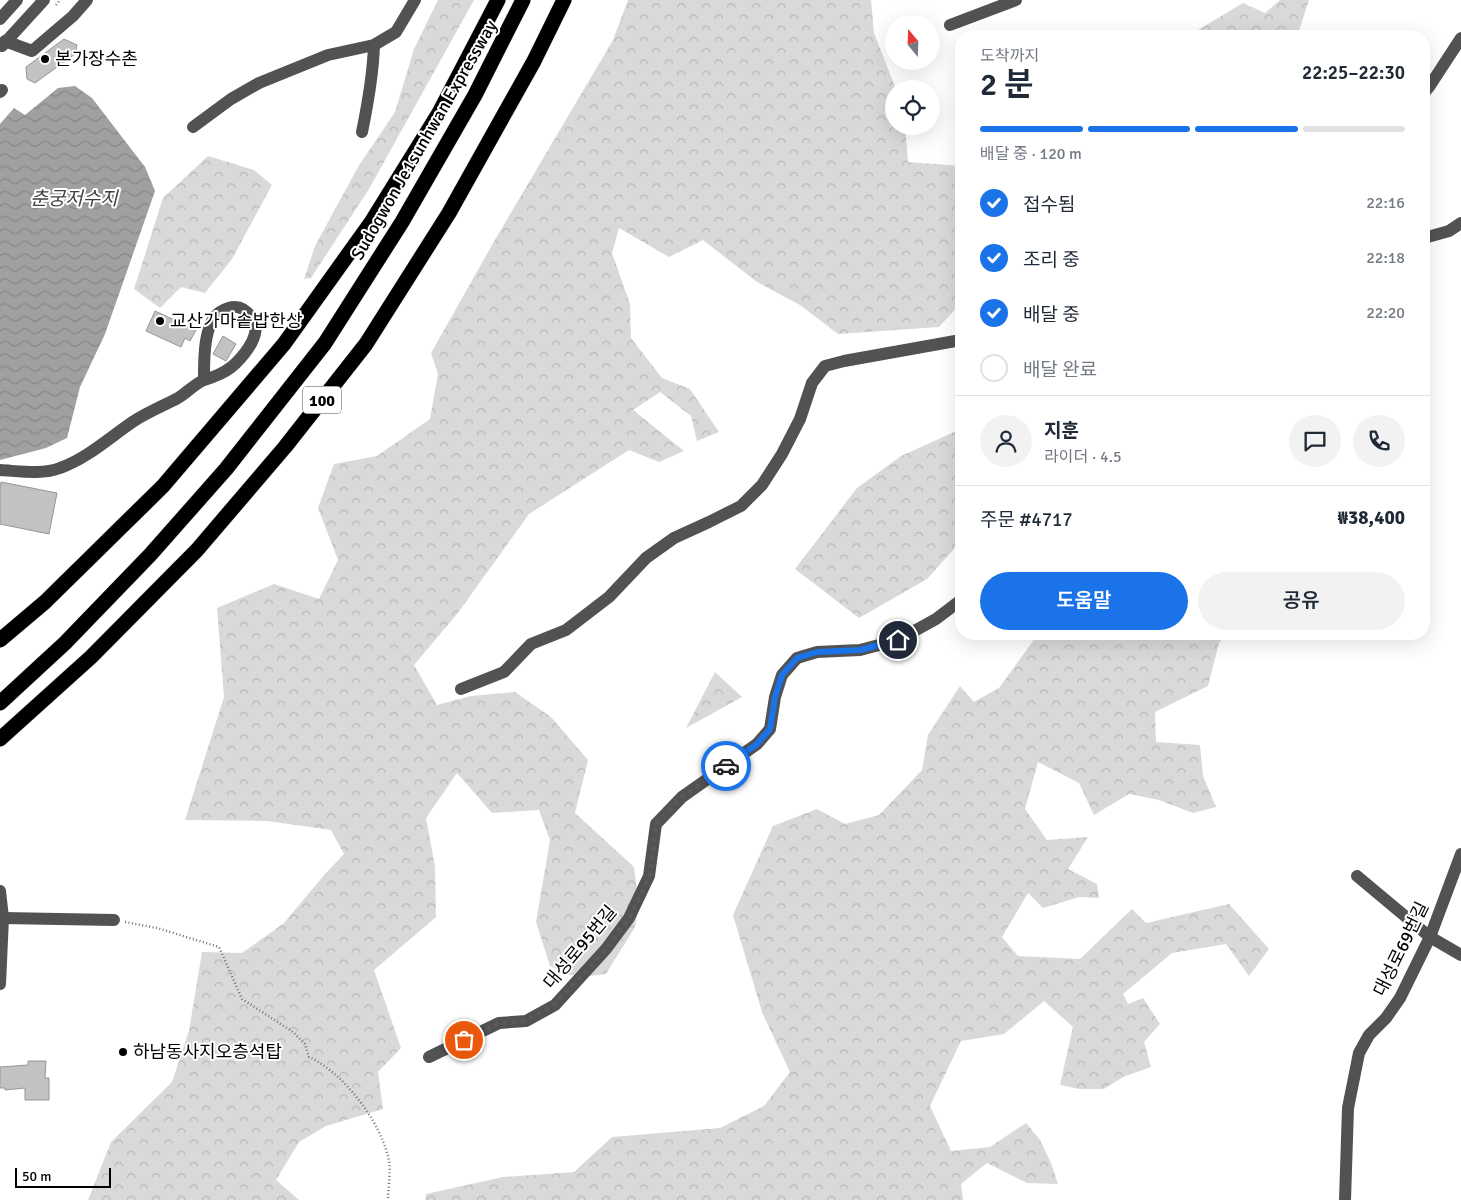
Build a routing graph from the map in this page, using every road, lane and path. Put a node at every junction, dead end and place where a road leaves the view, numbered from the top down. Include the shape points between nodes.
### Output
1 (17, 0) edge
2 (44, 0) edge
3 (87, 0) edge
4 (415, 0) edge
5 (498, 0) edge
6 (523, 0) edge
7 (564, 0) edge
8 (1016, 0) edge
9 (0, 19) edge
10 (950, 25) dead end
11 (1461, 38) edge
12 (3, 44) edge
13 (374, 45) junction
14 (1430, 85) edge
15 (194, 127) dead end
16 (362, 132) dead end
17 (1461, 223) edge
18 (1430, 236) edge
19 (955, 341) edge
20 (204, 380) junction
21 (0, 470) edge
22 (955, 605) edge
23 (0, 640) edge
24 (461, 690) dead end
25 (0, 703) edge
26 (0, 739) edge
27 (1461, 854) edge
28 (1356, 876) dead end
29 (0, 891) edge
30 (3, 918) junction
31 (114, 920) joint
32 (1430, 937) junction
33 (1461, 955) edge
34 (0, 984) edge
35 (429, 1057) dead end
36 (388, 1200) edge
37 (1345, 1200) edge

1 - 9 street
2 - 12 street
3 - 12 street via 74,16 32,50
4 - 13 street via 396,32
5 - 23 highway, Sudogwon Je1sunhwan Expressway via 429,130 372,221 284,344 163,486 45,602
6 - 25 highway, Sudogwon Je1sunhwan Expressway / 100 via 475,95 402,222 325,343 226,469 150,555
7 - 26 highway, 100 via 450,213 366,344 197,550 91,657
8 - 10 street
11 - 14 street
13 - 15 street via 328,55 259,83 230,99
13 - 16 street via 373,71
17 - 18 street via 1449,231
19 - 24 street via 825,366 812,383 800,420 782,454 762,485 741,506 674,538 646,558 609,597 566,630 531,644 504,672
20 - 20 street via 235,364 254,339 257,328 247,310 236,306 216,314 204,350
20 - 21 street via 67,465 46,471
22 - 35 street, 대성로95번길 via 898,640 860,650 817,652 797,658 782,675 770,729 757,744 682,797 656,824 650,876 629,918 606,949 554,1005 526,1021 499,1023
27 - 32 street, 대성로69번길
28 - 32 street
29 - 30 street
30 - 31 street
30 - 34 street
31 - 36 path via 157,928 219,947 242,999 293,1032 305,1044 309,1057 321,1062 339,1078 370,1115 390,1164
32 - 33 street
32 - 37 street, 대성로69번길 via 1400,998 1369,1035 1359,1053 1348,1108

